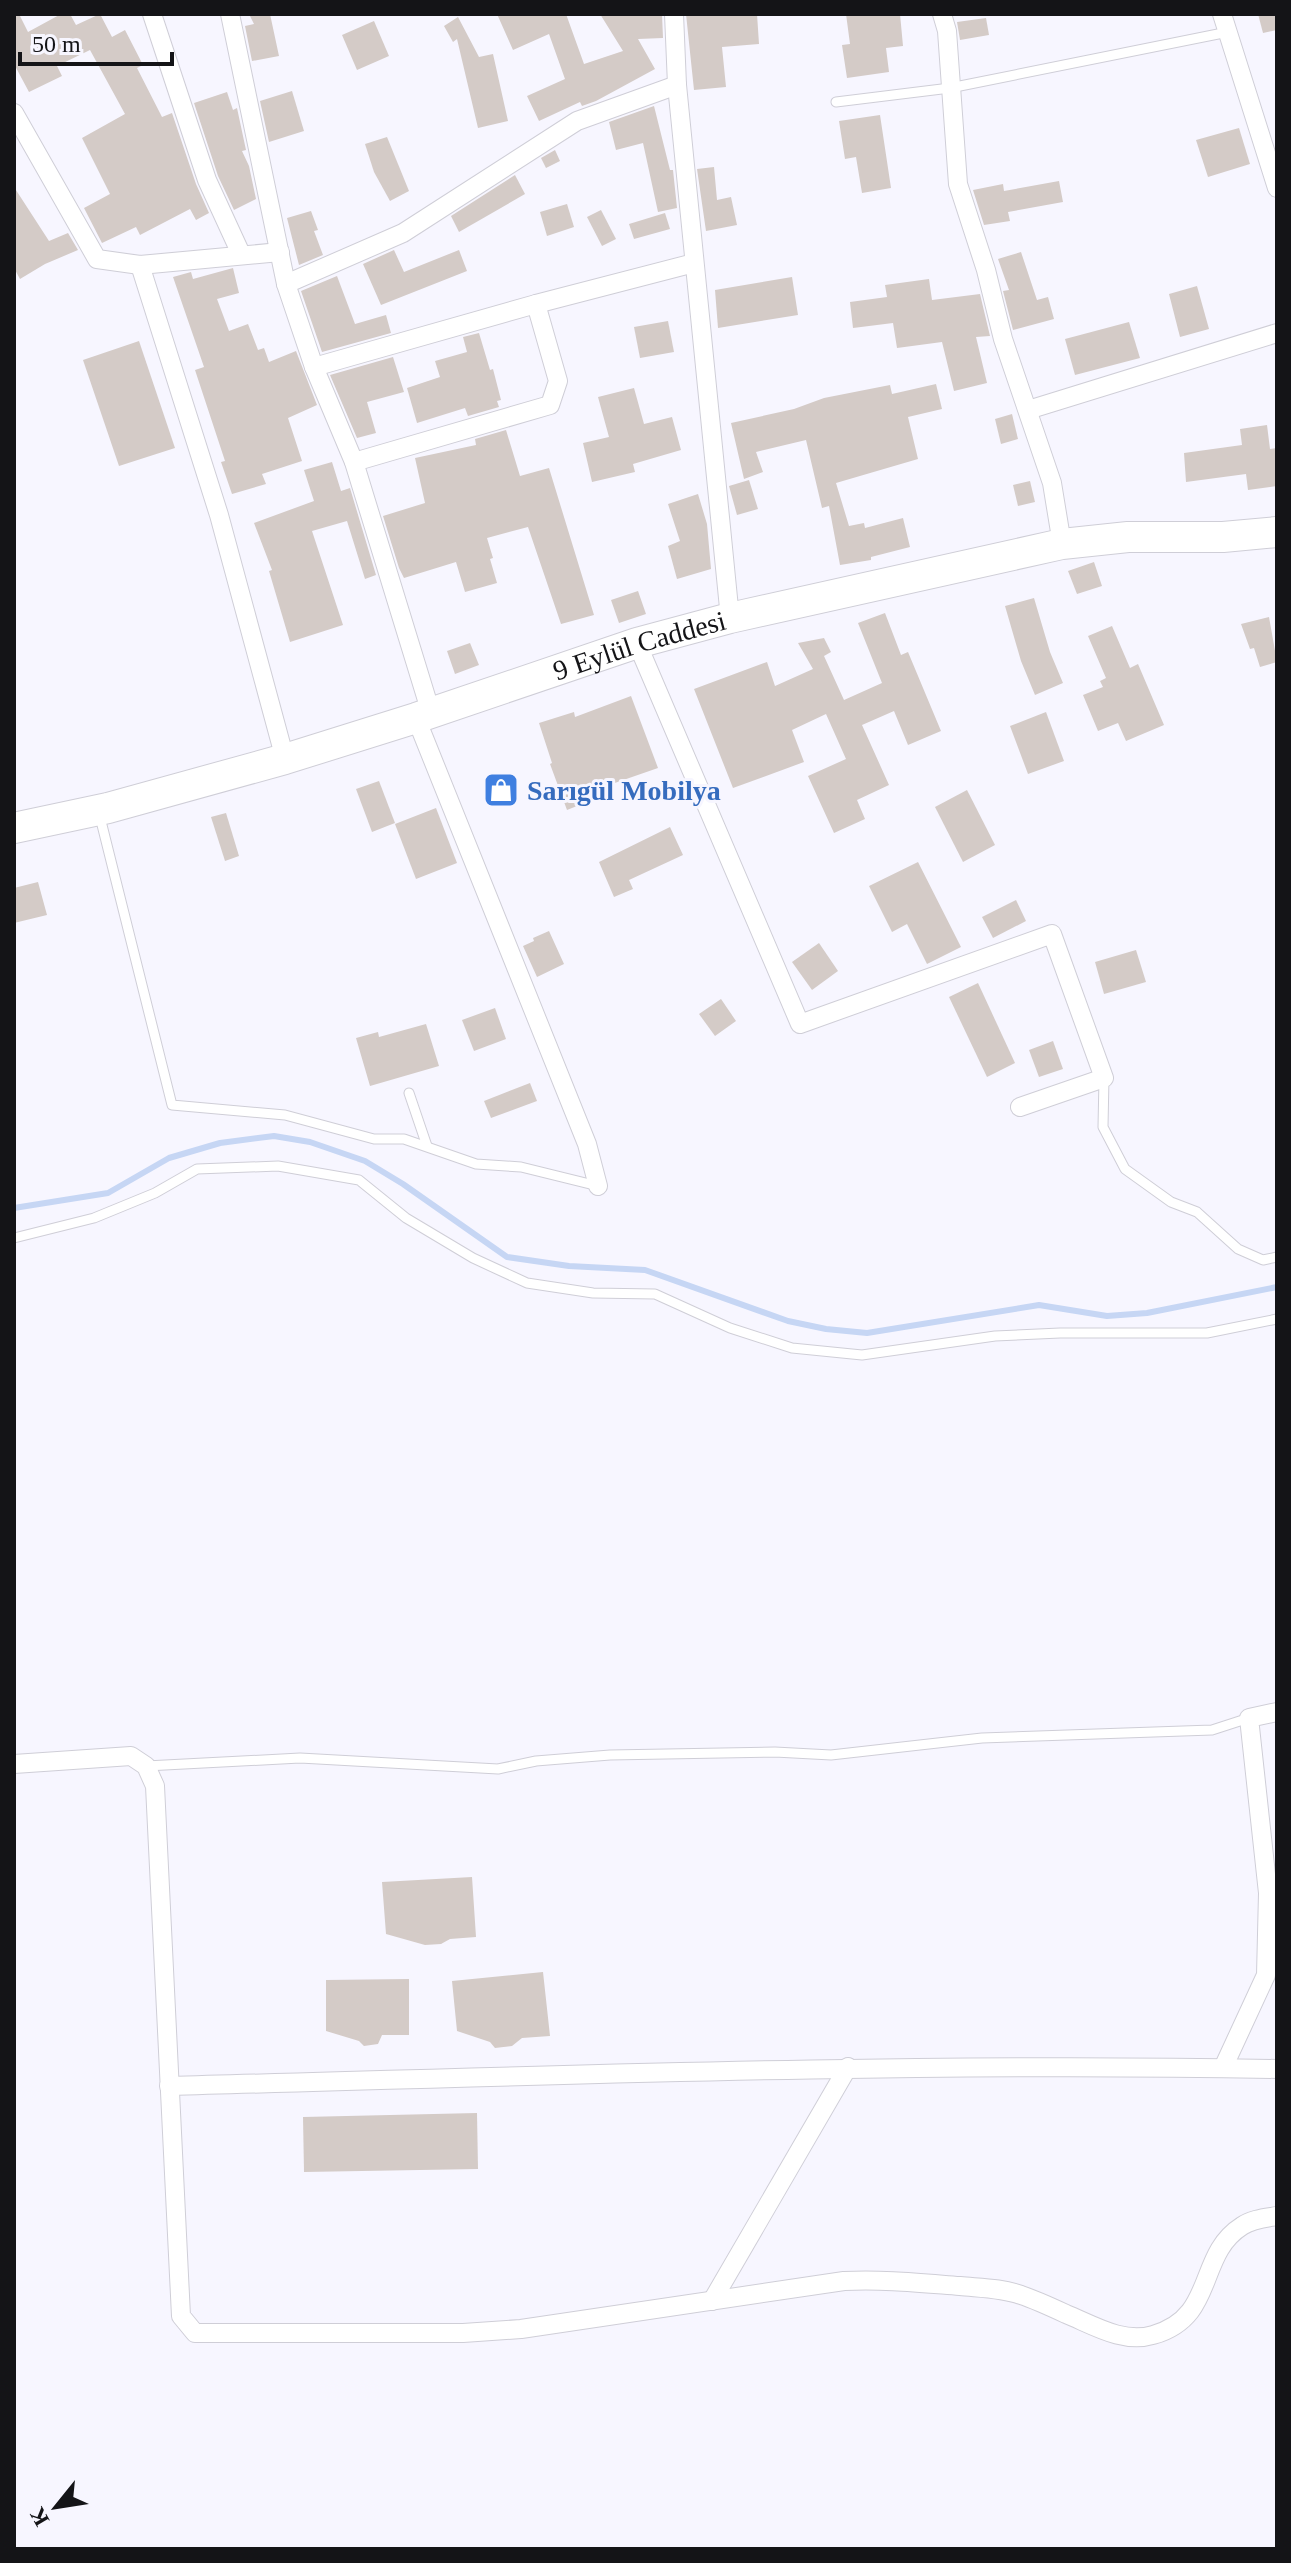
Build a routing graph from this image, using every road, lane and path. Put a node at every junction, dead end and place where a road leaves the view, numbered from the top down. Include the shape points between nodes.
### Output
1 (152, 14) edge
2 (230, 14) edge
3 (674, 14) edge
4 (942, 14) edge
5 (1225, 23) edge
6 (677, 85) junction
7 (950, 88) junction
8 (836, 102) dead end
9 (14, 113) edge
10 (1277, 188) edge
11 (280, 252) junction
12 (241, 254) junction
13 (694, 263) junction
14 (140, 265) junction
15 (286, 284) junction
16 (536, 304) junction
17 (1277, 333) edge
18 (314, 367) junction
19 (1028, 410) junction
20 (354, 462) junction
21 (1277, 532) edge
22 (1062, 544) junction
23 (730, 618) junction
24 (637, 643) junction
25 (423, 716) junction
26 (285, 759) junction
27 (98, 809) junction
28 (14, 828) edge
29 (1104, 1078) junction
30 (409, 1093) dead end
31 (1020, 1107) dead end
32 (427, 1146) junction
33 (598, 1186) joint
34 (14, 1238) edge
35 (1277, 1257) edge
36 (1277, 1319) edge
37 (1277, 1712) edge
38 (1249, 1718) junction
39 (14, 1764) edge
40 (146, 1766) junction
41 (848, 2067) junction
42 (1223, 2068) junction
43 (1277, 2069) edge
44 (169, 2086) junction
45 (1277, 2216) edge
46 (712, 2301) junction

1 - 12 street via 207,180
2 - 11 street
3 - 6 street
4 - 7 street
5 - 7 lane
5 - 10 street
6 - 13 street
6 - 15 street via 577,121 403,233
7 - 8 lane
7 - 19 street via 958,184
9 - 14 street via 97,259
11 - 12 street
11 - 15 street
12 - 14 street
13 - 16 street
13 - 23 street
14 - 26 street via 219,515
15 - 18 street
16 - 18 street
16 - 20 street via 558,381 550,405
17 - 19 street
18 - 20 street
19 - 22 street via 1052,483
20 - 25 street
21 - 22 main road, 9 Eylül Caddesi
22 - 23 main road, 9 Eylül Caddesi
23 - 24 main road, 9 Eylül Caddesi
24 - 25 main road, 9 Eylül Caddesi
24 - 29 street via 800,1024 1052,934
25 - 26 main road, 9 Eylül Caddesi
25 - 33 street via 587,1144
26 - 27 main road, 9 Eylül Caddesi
27 - 28 main road, 9 Eylül Caddesi
27 - 32 lane via 172,1105 285,1115 374,1139
29 - 31 street
29 - 35 lane via 1103,1127 1125,1169 1171,1202 1197,1212 1238,1249 1263,1260
30 - 32 lane
32 - 33 lane via 476,1164 521,1167
34 - 36 lane via 94,1218 197,1169 278,1166 359,1180 406,1218 527,1283 593,1293 655,1294 730,1328 792,1348 862,1355 995,1336 1207,1333
37 - 38 street
38 - 40 lane via 1212,1730 982,1738 831,1755 610,1755 498,1769 300,1758
38 - 42 street via 1268,1893 1266,1975
39 - 40 street via 131,1756
40 - 44 street via 155,1786
41 - 42 street
41 - 44 street
41 - 46 street
42 - 43 street
44 - 46 street via 181,2316 195,2333 477,2332
45 - 46 street via 1256,2219 1229,2237 1191,2313 1174,2327 1135,2338 1019,2294 880,2279

